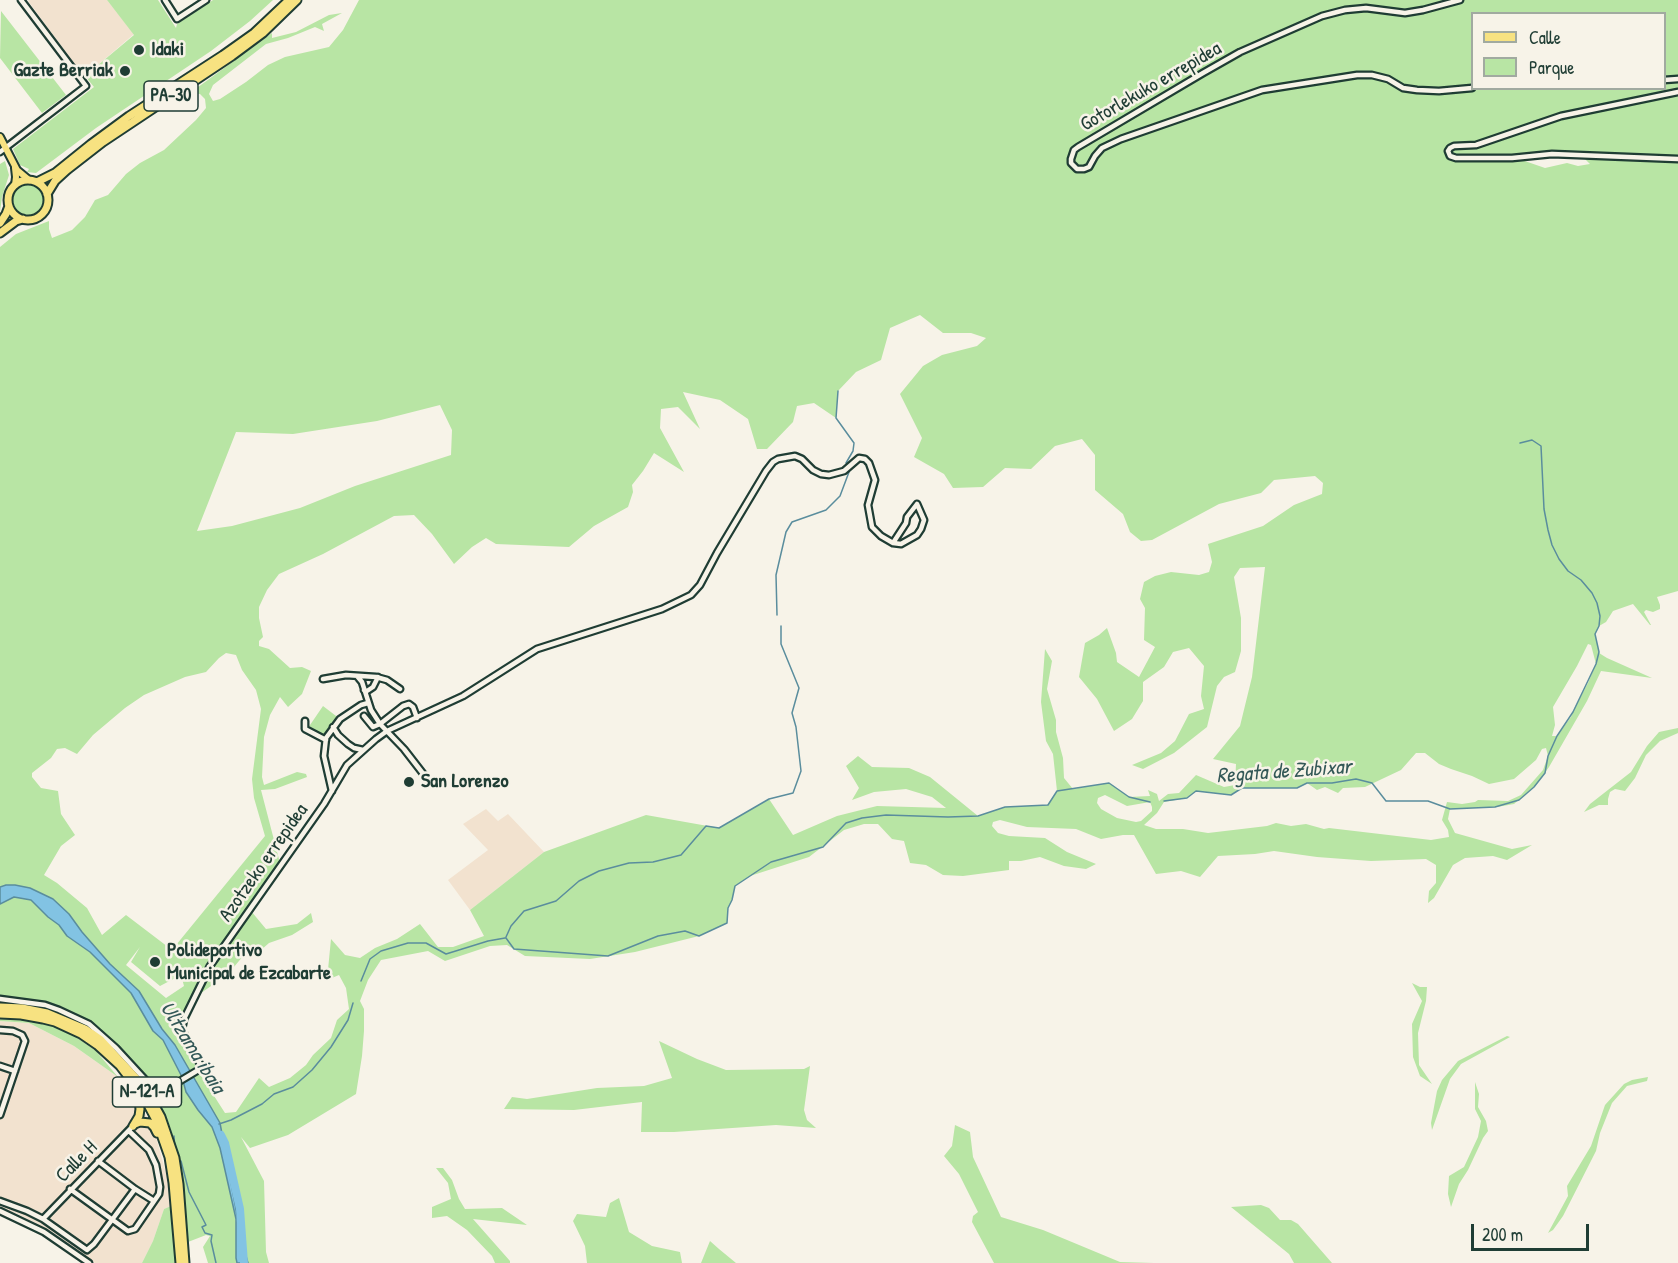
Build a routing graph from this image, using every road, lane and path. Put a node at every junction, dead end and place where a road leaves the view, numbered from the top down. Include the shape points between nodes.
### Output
1 (21, 0) edge
2 (165, 0) edge
3 (206, 0) edge
4 (289, 0) edge
5 (297, 0) edge
6 (1460, 0) edge
7 (1471, 88) edge
8 (1678, 92) edge
9 (0, 137) edge
10 (3, 151) edge
11 (1678, 159) edge
12 (14, 164) junction
13 (29, 180) junction
14 (37, 182) junction
15 (15, 185) junction
16 (47, 194) junction
17 (9, 206) junction
18 (24, 219) junction
19 (0, 223) edge
20 (0, 233) edge
21 (893, 543) junction
22 (357, 676) junction
23 (378, 677) junction
24 (323, 679) dead end
25 (400, 689) dead end
26 (364, 690) junction
27 (368, 702) junction
28 (364, 716) dead end
29 (417, 718) junction
30 (304, 721) dead end
31 (380, 724) junction
32 (333, 727) junction
33 (387, 731) junction
34 (326, 740) junction
35 (364, 750) junction
36 (428, 780) dead end
37 (332, 790) junction
38 (0, 999) edge
39 (0, 1007) edge
40 (0, 1014) edge
41 (0, 1030) edge
42 (97, 1045) junction
43 (0, 1066) edge
44 (15, 1071) junction
45 (0, 1113) edge
46 (131, 1128) junction
47 (98, 1161) junction
48 (173, 1183) junction
49 (135, 1189) junction
50 (70, 1190) junction
51 (0, 1201) edge
52 (154, 1201) junction
53 (0, 1211) edge
54 (43, 1219) junction
55 (112, 1220) junction
56 (89, 1263) edge
57 (180, 1263) edge
58 (185, 1263) edge

1 - 10 street via 86,86
2 - 3 street via 177,19
4 - 14 highway, PA-30 via 254,33
5 - 16 highway, PA-30 via 232,56 103,142 55,181
6 - 7 street, Gotorlekuko errepidea via 1405,13 1366,8 1322,16 1240,52 1078,147 1071,164 1084,169 1102,148 1121,139 1262,90 1357,75 1372,75 1417,90
8 - 11 street via 1561,116 1476,145 1454,146 1448,151 1456,158 1552,154
9 - 10 main road
10 - 12 main road
12 - 13 main road
12 - 15 main road
13 - 14 highway
13 - 15 highway
14 - 16 highway
15 - 17 highway via 9,194
16 - 18 highway, PA-30 via 47,206 41,215
17 - 18 highway via 17,217
17 - 19 highway
18 - 20 highway, PA-30
21 - 21 street via 901,544 921,529 924,520 917,504
21 - 29 street, Azotzeko errepidea via 872,527 868,505 875,480 865,459 859,458 844,471 829,475 813,470 795,456 778,459 691,594 662,609 537,649 463,696
22 - 23 street
22 - 24 street
22 - 26 street
23 - 25 street
23 - 26 street via 373,687
26 - 27 street
27 - 31 street
27 - 32 street
28 - 31 street via 373,727
29 - 31 street via 409,704
29 - 33 street, Azotzeko errepidea
30 - 34 street via 305,729
31 - 33 street
32 - 34 street
32 - 35 street via 348,744
33 - 35 street, Azotzeko errepidea
33 - 36 street
34 - 37 street via 324,756
35 - 37 street, Azotzeko errepidea via 347,765
37 - 38 street, Azotzeko errepidea via 201,983 182,1029 200,1064 199,1071 158,1089 89,1024 45,1005
39 - 58 highway, N-121-A via 47,1013 85,1029 101,1040 137,1079 161,1117 175,1158
40 - 42 highway, N-121-A via 55,1022
41 - 44 street via 13,1031 25,1041
42 - 46 highway via 140,1101 139,1116
42 - 48 highway, N-121-A via 120,1066 146,1101 162,1136
43 - 44 street
44 - 45 street
46 - 47 street, Calle H
46 - 48 highway via 145,1121 154,1127
46 - 52 street via 156,1165 160,1187
47 - 49 street
47 - 50 street, Calle H
48 - 57 highway, N-121-A
49 - 52 street
49 - 55 street
50 - 54 street, Calle H
50 - 55 street
51 - 54 street
52 - 55 street via 135,1229 128,1231
53 - 56 street via 44,1232
54 - 55 street via 87,1250

